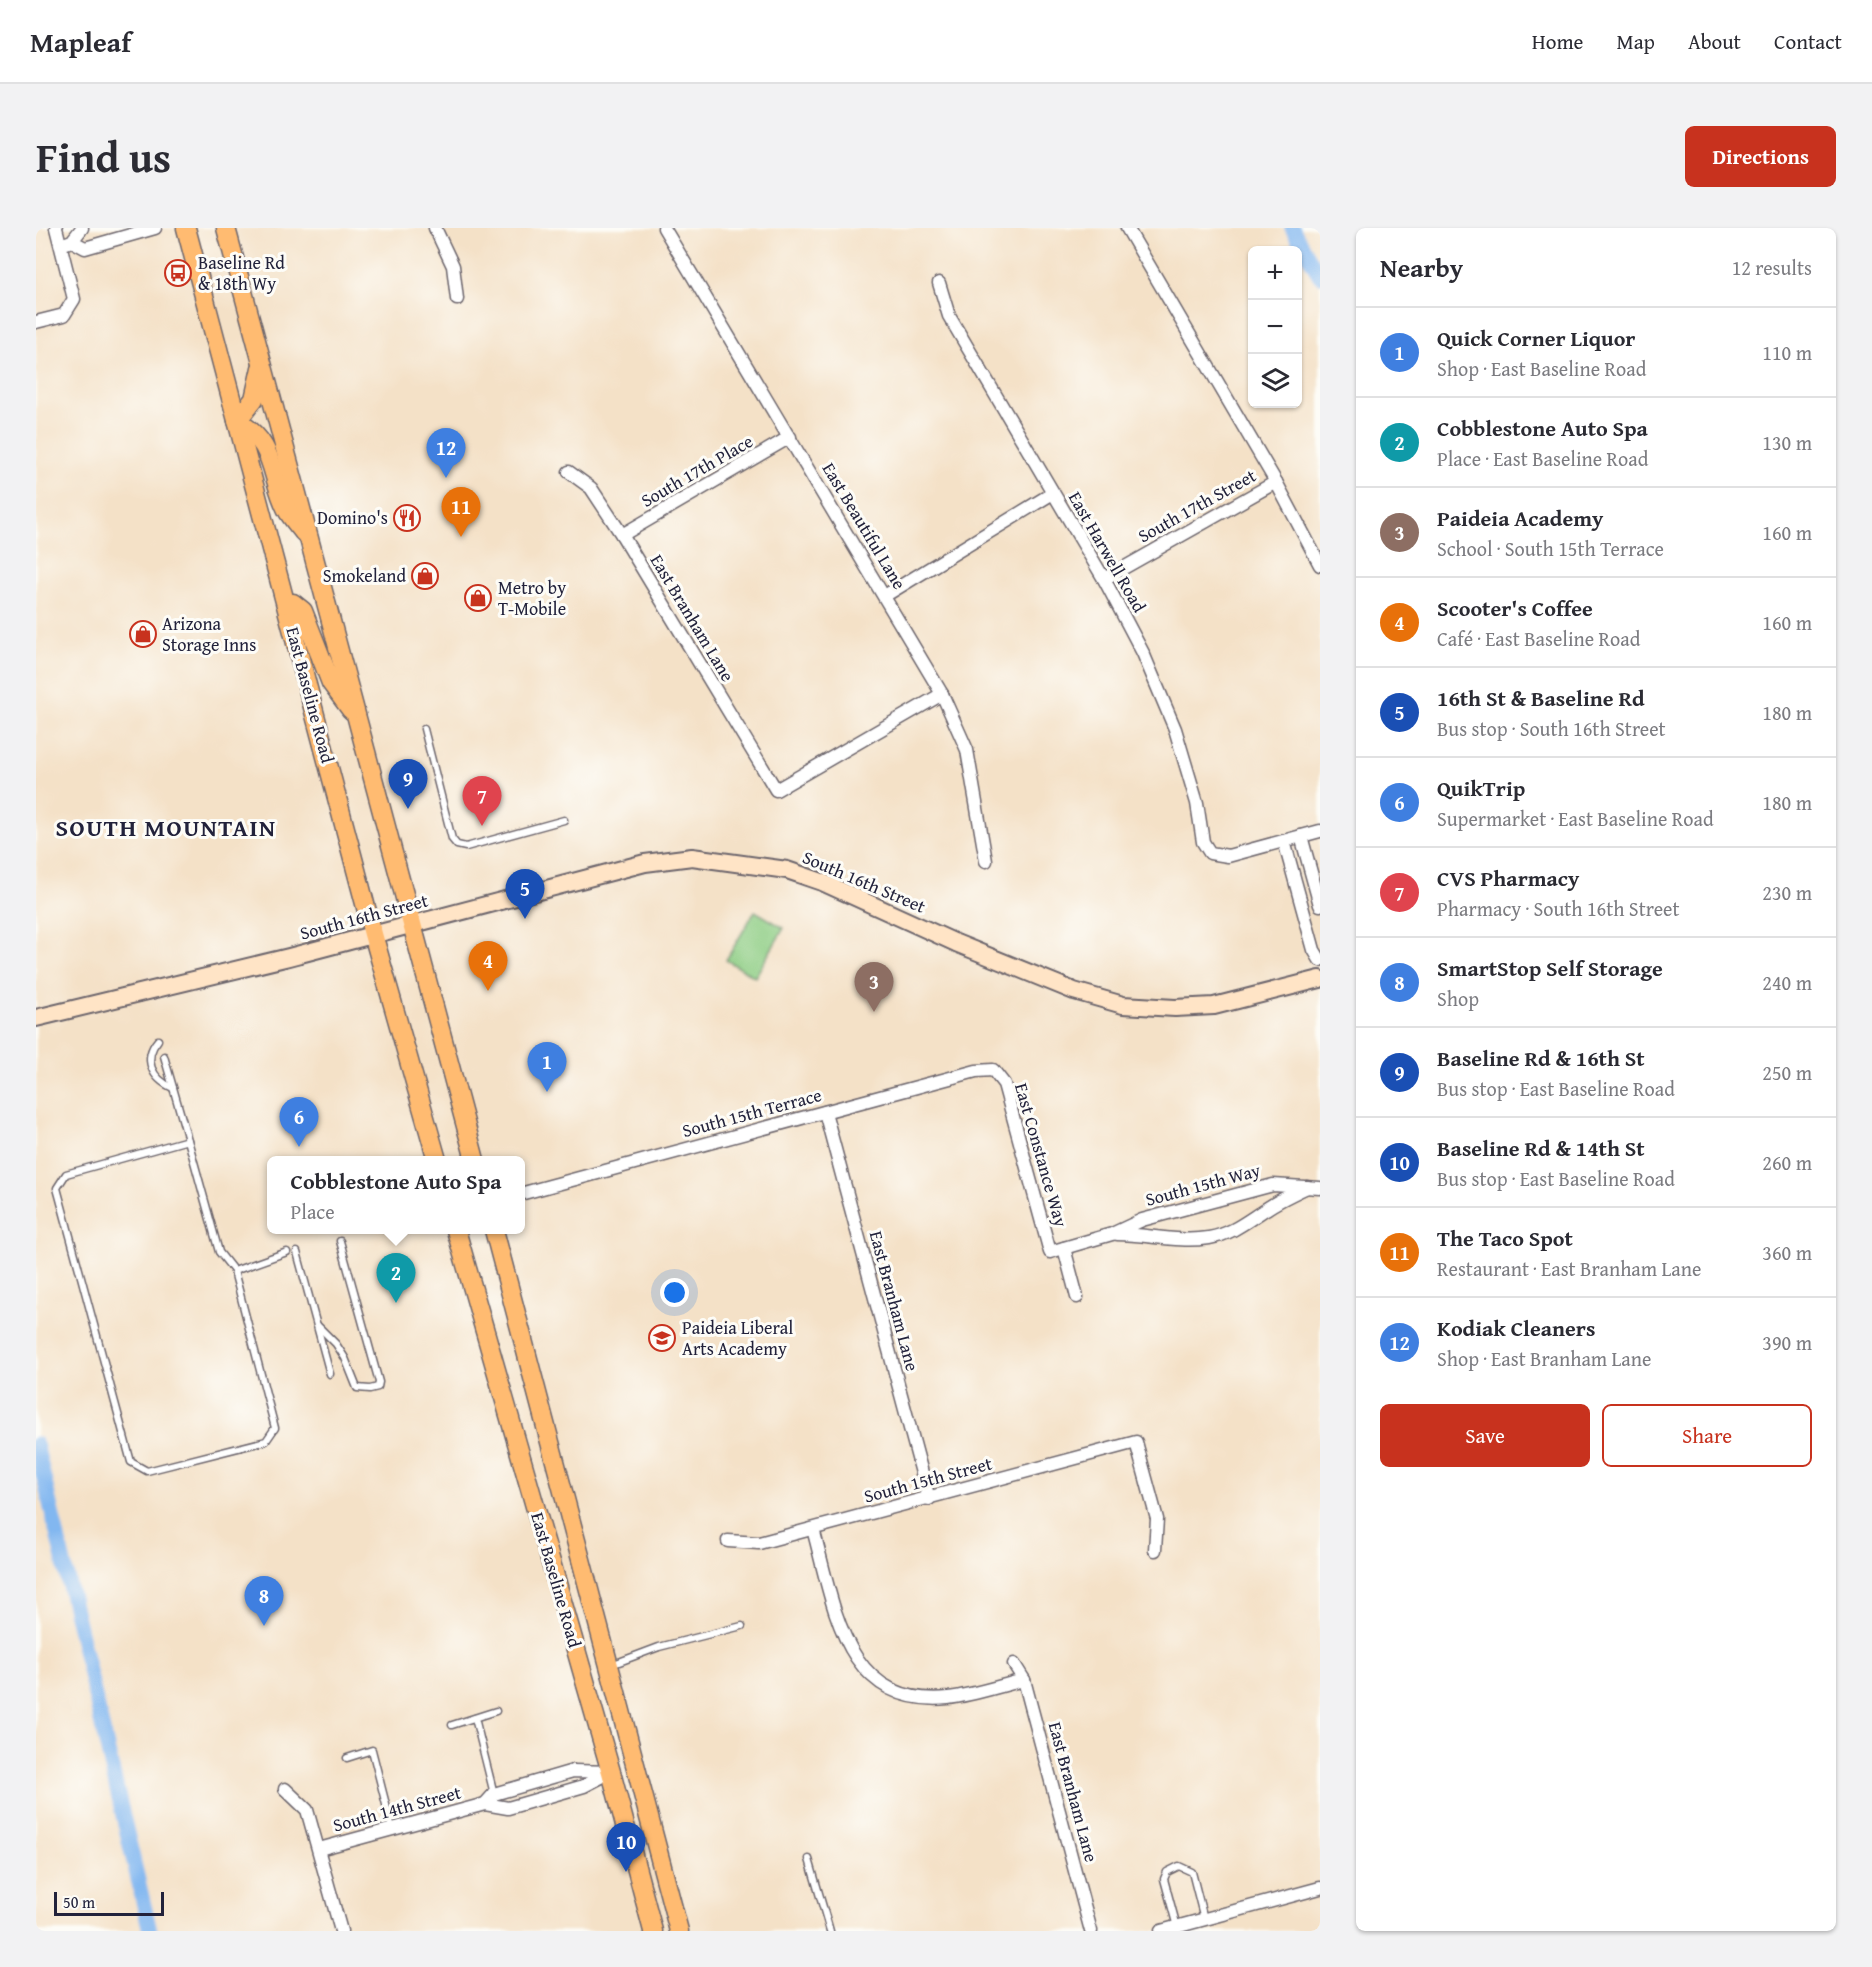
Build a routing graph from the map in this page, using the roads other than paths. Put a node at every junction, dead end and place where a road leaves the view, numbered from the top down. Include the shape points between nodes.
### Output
1 (56, 228) edge
2 (82, 228) edge
3 (154, 228) edge
4 (186, 228) edge
5 (226, 228) edge
6 (435, 228) edge
7 (664, 228) edge
8 (1127, 228) edge
9 (118, 233) edge
10 (66, 243) junction
11 (939, 283) dead end
12 (457, 299) dead end
13 (36, 322) edge
14 (262, 362) junction
15 (237, 422) junction
16 (790, 437) junction
17 (569, 472) dead end
18 (1276, 482) junction
19 (1053, 493) junction
20 (622, 535) junction
21 (310, 542) junction
22 (1320, 566) edge
23 (1104, 579) junction
24 (886, 595) junction
25 (286, 604) junction
26 (942, 694) junction
27 (357, 719) junction
28 (423, 729) dead end
29 (564, 820) dead end
30 (1320, 831) edge
31 (1301, 836) junction
32 (1284, 841) junction
33 (986, 861) dead end
34 (1320, 905) edge
35 (411, 924) junction
36 (373, 934) junction
37 (1320, 960) edge
38 (1320, 980) edge
39 (36, 1018) edge
40 (158, 1040) dead end
41 (164, 1056) dead end
42 (993, 1070) joint
43 (173, 1088) junction
44 (825, 1112) junction
45 (188, 1140) junction
46 (436, 1156) edge
47 (474, 1156) edge
48 (1306, 1187) junction
49 (1320, 1188) edge
50 (525, 1193) edge
51 (457, 1234) edge
52 (495, 1234) edge
53 (1112, 1234) junction
54 (340, 1241) dead end
55 (1064, 1248) junction
56 (287, 1252) dead end
57 (297, 1252) dead end
58 (1050, 1252) joint
59 (234, 1271) junction
60 (1077, 1297) dead end
61 (317, 1325) junction
62 (330, 1374) dead end
63 (929, 1499) junction
64 (813, 1529) junction
65 (728, 1541) dead end
66 (1155, 1550) dead end
67 (742, 1626) dead end
68 (1014, 1664) dead end
69 (608, 1666) junction
70 (1024, 1680) junction
71 (496, 1711) dead end
72 (475, 1718) junction
73 (452, 1725) dead end
74 (347, 1758) dead end
75 (634, 1765) junction
76 (611, 1772) junction
77 (531, 1783) junction
78 (285, 1789) dead end
79 (494, 1794) junction
80 (536, 1800) junction
81 (485, 1804) junction
82 (392, 1828) junction
83 (319, 1849) junction
84 (810, 1859) dead end
85 (1320, 1888) edge
86 (1204, 1919) junction
87 (1177, 1927) junction
88 (341, 1931) edge
89 (653, 1931) edge
90 (680, 1931) edge
91 (830, 1931) edge
92 (1091, 1931) edge
93 (1161, 1931) edge

1 - 10 street
2 - 10 street
3 - 9 street
4 - 15 main road, East Baseline Road
5 - 14 main road
6 - 12 street via 453,266
7 - 16 street, East Beautiful Lane
8 - 18 street
9 - 10 street via 85,248
10 - 13 street via 74,299 64,315
11 - 19 street, East Harwell Road via 949,316
14 - 15 main road via 254,399
14 - 21 main road
15 - 21 main road via 263,443 287,510
15 - 25 main road, East Baseline Road
16 - 20 street, South 17th Place
16 - 24 street, East Beautiful Lane
17 - 20 street, East Branham Lane via 591,488
18 - 22 street
18 - 23 street, South 17th Street
19 - 23 street, East Harwell Road
19 - 24 street
20 - 26 street, East Branham Lane via 776,790
21 - 27 main road
23 - 32 street, East Harwell Road via 1143,653 1175,729 1197,803 1203,842 1210,853 1228,856
24 - 26 street, East Beautiful Lane
25 - 27 main road via 293,603 303,610 331,683
25 - 36 main road, East Baseline Road
26 - 33 street, East Beautiful Lane via 967,750
27 - 35 main road
28 - 29 lane via 457,845 466,847
30 - 31 street
31 - 32 street
31 - 34 street
32 - 37 street
35 - 36 main road, South 16th Street
35 - 38 main road, South 16th Street via 645,863 692,857 787,870 822,882 956,943 1074,991 1123,1005 1214,1006
35 - 47 main road
36 - 39 main road, South 16th Street
36 - 46 main road, East Baseline Road
40 - 43 lane via 149,1059 161,1083
41 - 43 lane
42 - 44 street, South 15th Terrace via 976,1071
42 - 58 street, East Constance Way via 1004,1084
43 - 45 lane
44 - 50 street, South 15th Terrace
44 - 63 street, East Branham Lane
45 - 59 lane via 219,1252
45 - 59 lane via 66,1174 57,1188 131,1462 147,1471 266,1441 275,1428
48 - 49 street, South 15th Way
48 - 53 street, South 15th Way via 1273,1185 1142,1220
48 - 53 street, South 15th Way via 1280,1199 1245,1224 1210,1238
51 - 76 main road, East Baseline Road
52 - 69 main road, East Baseline Road
53 - 55 street, South 15th Way
54 - 61 lane via 378,1387 357,1388 341,1351
55 - 58 street, South 15th Way
55 - 60 street, East Constance Way
56 - 59 lane
57 - 61 lane
61 - 62 lane
63 - 64 street, South 15th Street
63 - 66 street, South 15th Street via 1136,1442 1157,1519
64 - 65 street, South 15th Street via 759,1543
64 - 70 street via 848,1647 867,1673 880,1683 913,1697 949,1698
67 - 69 lane via 659,1647
68 - 70 street, East Branham Lane
69 - 75 main road, East Baseline Road
70 - 92 street, East Branham Lane
71 - 72 lane
72 - 73 lane
72 - 79 lane
74 - 82 lane via 372,1750
75 - 76 main road
75 - 90 main road, East Baseline Road
76 - 77 street via 576,1770
76 - 80 street, South 14th Street via 584,1786
76 - 89 main road, East Baseline Road
77 - 79 street
77 - 80 street
78 - 83 street via 307,1810
79 - 81 street, South 14th Street
80 - 81 street, South 14th Street via 508,1808
81 - 82 street, South 14th Street
82 - 83 street, South 14th Street
83 - 88 street
84 - 91 lane
85 - 86 street
86 - 87 street
86 - 87 lane via 1192,1872 1179,1866 1167,1872 1164,1879
87 - 93 street

